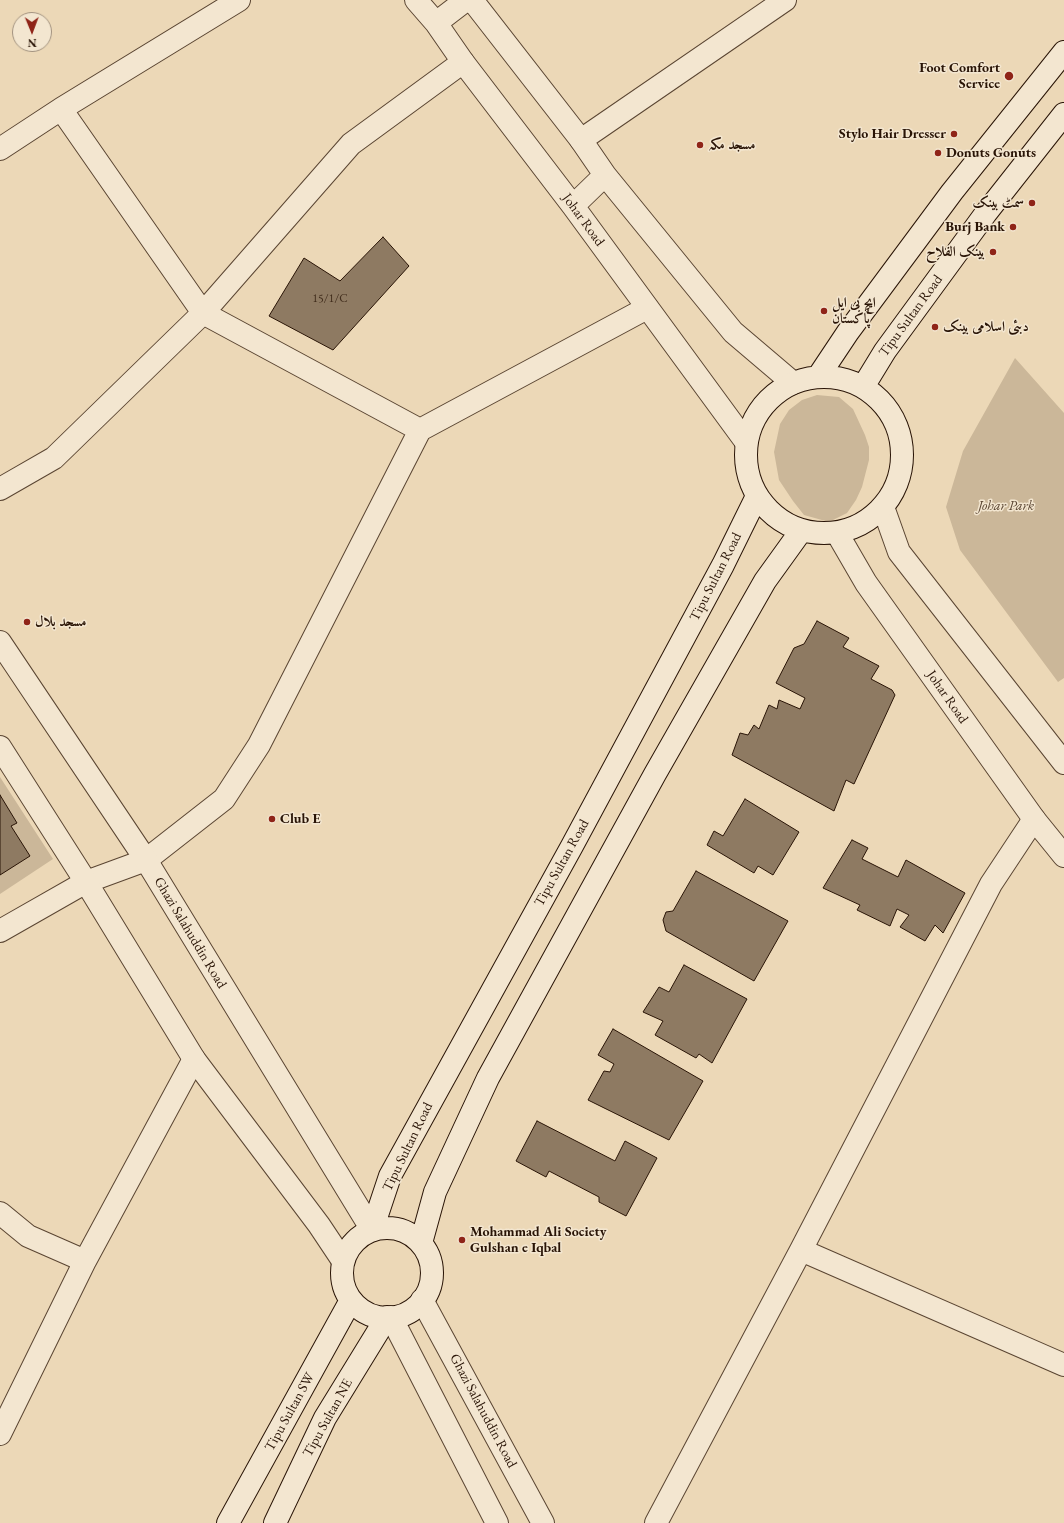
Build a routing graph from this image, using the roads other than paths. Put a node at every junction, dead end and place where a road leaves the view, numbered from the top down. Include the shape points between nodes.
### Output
1 (238, 0) edge
2 (416, 0) edge
3 (466, 0) edge
4 (472, 0) edge
5 (786, 0) edge
6 (436, 23) junction
7 (1064, 52) edge
8 (462, 62) junction
9 (61, 109) junction
10 (1064, 114) edge
11 (581, 140) junction
12 (0, 149) edge
13 (604, 175) junction
14 (573, 206) junction
15 (646, 308) junction
16 (202, 313) junction
17 (818, 377) junction
18 (793, 383) junction
19 (863, 387) junction
20 (420, 430) junction
21 (746, 442) junction
22 (0, 489) edge
23 (757, 496) junction
24 (883, 508) junction
25 (801, 531) junction
26 (837, 533) junction
27 (0, 642) edge
28 (0, 747) edge
29 (1064, 763) edge
30 (1034, 820) junction
31 (1064, 856) edge
32 (146, 860) junction
33 (86, 882) junction
34 (0, 931) edge
35 (194, 1059) junction
36 (0, 1213) edge
37 (372, 1230) junction
38 (421, 1243) junction
39 (802, 1250) junction
40 (85, 1261) junction
41 (343, 1261) junction
42 (351, 1300) junction
43 (422, 1300) junction
44 (389, 1317) junction
45 (1064, 1365) edge
46 (0, 1434) edge
47 (228, 1523) edge
48 (275, 1523) edge
49 (497, 1523) edge
50 (543, 1523) edge
51 (656, 1523) edge

1 - 9 street
2 - 6 street, Johar Road
3 - 6 street
4 - 11 street
5 - 11 street
6 - 8 street, Johar Road
7 - 17 street via 952,192 848,332
8 - 14 street, Johar Road
8 - 16 street via 351,144
9 - 12 street
9 - 16 street
10 - 19 street, Tipu Sultan Road via 884,351
11 - 13 street
13 - 14 street
13 - 18 street via 733,332
14 - 15 street, Johar Road
15 - 20 street
15 - 21 street, Johar Road
16 - 20 street
16 - 22 street via 54,458
17 - 18 street
17 - 19 street via 841,379
18 - 21 street via 771,397 754,418
19 - 24 street via 881,401 895,420 902,442 902,466 896,488
20 - 32 street via 259,745 224,799
21 - 23 street via 746,467
23 - 25 street via 769,511 784,523
23 - 37 street, Tipu Sultan Road via 720,572 390,1176
24 - 26 street via 862,524
24 - 29 street via 899,552
25 - 26 street
25 - 38 street via 761,587 488,1078 435,1192
26 - 30 street, Johar Road via 866,583
27 - 32 street, Ghazi Salahuddin Road
28 - 33 street
30 - 31 street, Johar Road
30 - 39 street via 991,884
32 - 33 street
32 - 37 street, Ghazi Salahuddin Road
33 - 34 street
33 - 35 street
35 - 40 street
35 - 41 street via 319,1225
36 - 40 street via 28,1236
37 - 38 street via 398,1230
37 - 41 street via 359,1237 349,1248
38 - 43 street via 431,1265 428,1289
39 - 45 street
39 - 51 street
40 - 46 street
41 - 42 street via 344,1288
42 - 44 street via 367,1313
42 - 47 street, Tipu Sultan SW
43 - 44 street via 403,1314
43 - 50 street, Ghazi Salahuddin Road
44 - 48 street, Tipu Sultan NE via 325,1418
44 - 49 street

